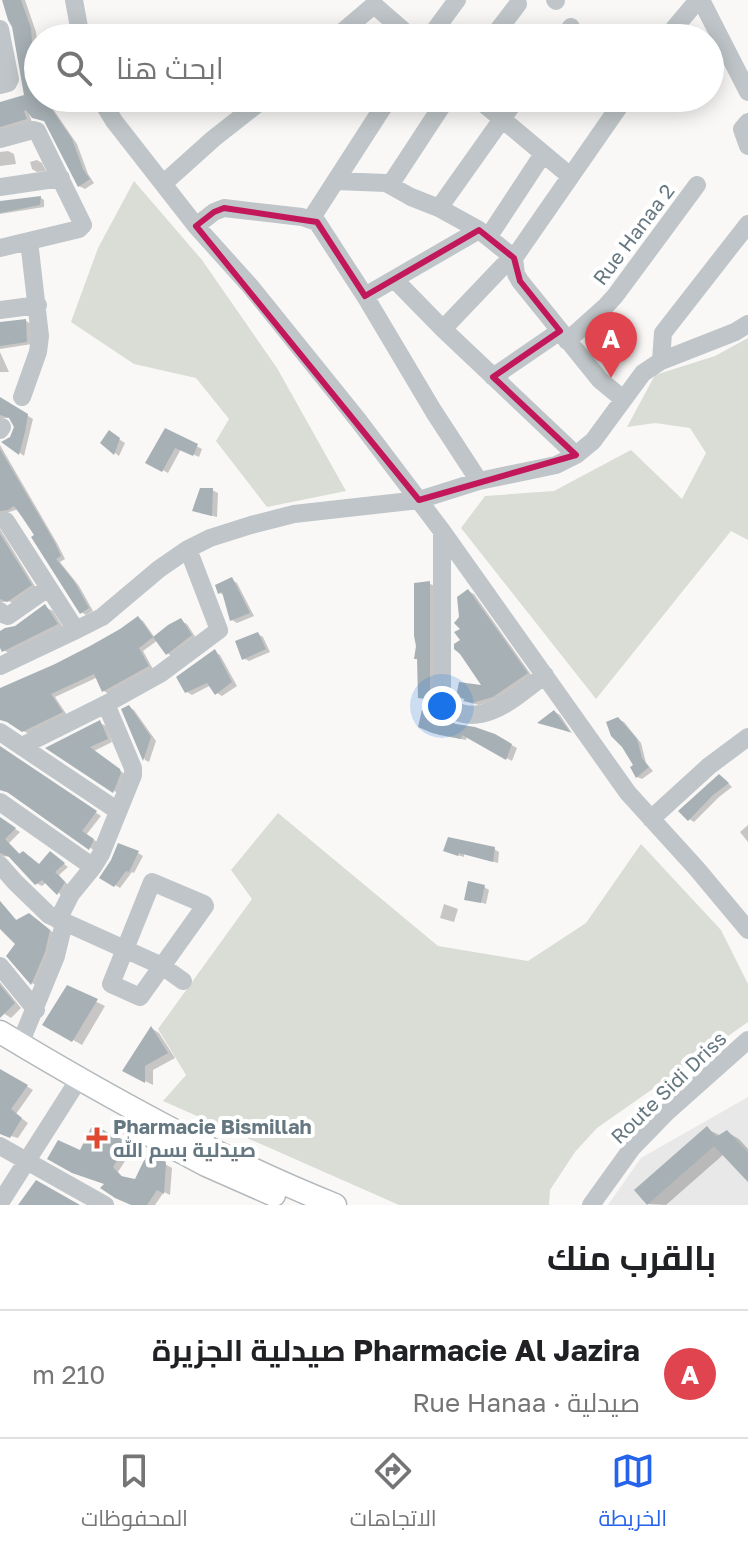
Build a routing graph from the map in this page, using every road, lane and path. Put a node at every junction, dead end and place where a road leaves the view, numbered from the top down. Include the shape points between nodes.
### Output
1 (74, 0) edge
2 (457, 0) edge
3 (700, 0) edge
4 (518, 4) dead end
5 (78, 24) edge
6 (352, 24) edge
7 (396, 24) edge
8 (439, 24) edge
9 (503, 24) edge
10 (679, 24) edge
11 (713, 24) edge
12 (0, 29) edge
13 (724, 46) edge
14 (0, 85) edge
15 (748, 92) edge
16 (109, 112) edge
17 (247, 112) edge
18 (380, 112) edge
19 (438, 112) edge
20 (493, 112) edge
21 (506, 112) edge
22 (615, 112) edge
23 (501, 119) junction
24 (748, 122) edge
25 (0, 139) edge
26 (748, 146) edge
27 (543, 154) junction
28 (570, 176) junction
29 (61, 178) junction
30 (336, 181) junction
31 (164, 183) junction
32 (390, 185) junction
33 (697, 185) dead end
34 (0, 187) edge
35 (439, 208) junction
36 (311, 219) junction
37 (748, 224) edge
38 (196, 226) junction
39 (484, 233) junction
40 (29, 241) junction
41 (0, 248) edge
42 (514, 258) junction
43 (394, 279) junction
44 (365, 296) junction
45 (38, 305) junction
46 (0, 310) edge
47 (748, 324) edge
48 (443, 329) junction
49 (564, 336) junction
50 (661, 361) junction
51 (493, 377) junction
52 (22, 397) dead end
53 (623, 399) junction
54 (576, 455) junction
55 (479, 481) junction
56 (419, 500) junction
57 (6, 521) dead end
58 (442, 531) junction
59 (188, 549) junction
60 (48, 588) junction
61 (0, 611) edge
62 (76, 630) junction
63 (0, 666) edge
64 (545, 675) junction
65 (106, 704) junction
66 (0, 732) edge
67 (748, 737) edge
68 (22, 746) junction
69 (0, 802) edge
70 (118, 811) junction
71 (651, 819) junction
72 (0, 865) edge
73 (93, 867) junction
74 (61, 922) junction
75 (748, 930) edge
76 (125, 949) junction
77 (0, 966) edge
78 (162, 966) junction
79 (183, 981) dead end
80 (36, 1010) junction
81 (0, 1032) edge
82 (748, 1040) edge
83 (10, 1047) edge
84 (75, 1086) junction
85 (0, 1146) edge
86 (26, 1160) junction
87 (0, 1203) edge
88 (105, 1205) edge
89 (297, 1205) edge
90 (335, 1205) edge
91 (591, 1205) edge

1 - 5 street
2 - 8 street
3 - 10 street
3 - 11 street
4 - 9 street
6 - 7 street via 374,5
12 - 14 street via 10,79
13 - 15 street
16 - 31 street
17 - 31 street
18 - 30 street
19 - 32 street
20 - 23 street
21 - 23 street
22 - 28 street
23 - 27 street
23 - 35 street
24 - 26 street via 742,129
25 - 29 street via 37,131
27 - 28 street
27 - 39 street
28 - 42 street
29 - 34 street
29 - 40 street via 82,227
30 - 32 street
30 - 36 street
31 - 38 street
32 - 35 street
33 - 49 street, Rue Hanaa 2 via 615,296
35 - 39 street
36 - 38 street via 224,208
36 - 44 street
37 - 50 street via 663,333
38 - 56 street via 250,286
39 - 42 street
39 - 43 street
40 - 41 street
40 - 45 street
42 - 48 street
42 - 49 street via 520,281
43 - 44 street
43 - 48 street
44 - 55 street
45 - 46 street
45 - 52 street via 38,352
47 - 50 street
48 - 51 street
49 - 51 street, Rue Hanaa 2
49 - 53 street
50 - 53 street via 643,373
51 - 54 street
53 - 54 street via 593,441
54 - 55 street via 556,465
55 - 56 street
56 - 58 street
56 - 59 street via 294,514
57 - 60 street
58 - 64 street
58 - 64 street via 446,705 480,715
59 - 62 street via 102,617
59 - 65 street via 219,630 160,674
60 - 61 street via 8,616
60 - 62 street
62 - 63 street
64 - 71 street
65 - 68 street
65 - 70 street via 134,771
66 - 68 street
67 - 71 street
68 - 70 street
69 - 73 street
70 - 73 street
71 - 75 street
72 - 74 street via 42,910
73 - 74 street via 71,894
74 - 76 street
74 - 80 street via 56,956
76 - 78 street
76 - 78 street via 111,985 141,996
76 - 78 street via 152,882 204,904
77 - 80 street
78 - 79 street
80 - 83 street
81 - 83 main road
82 - 91 street, Route Sidi Driss via 632,1148
83 - 84 main road
84 - 86 street
84 - 89 main road via 206,1165
84 - 90 main road
85 - 86 street
86 - 87 street
86 - 88 street

